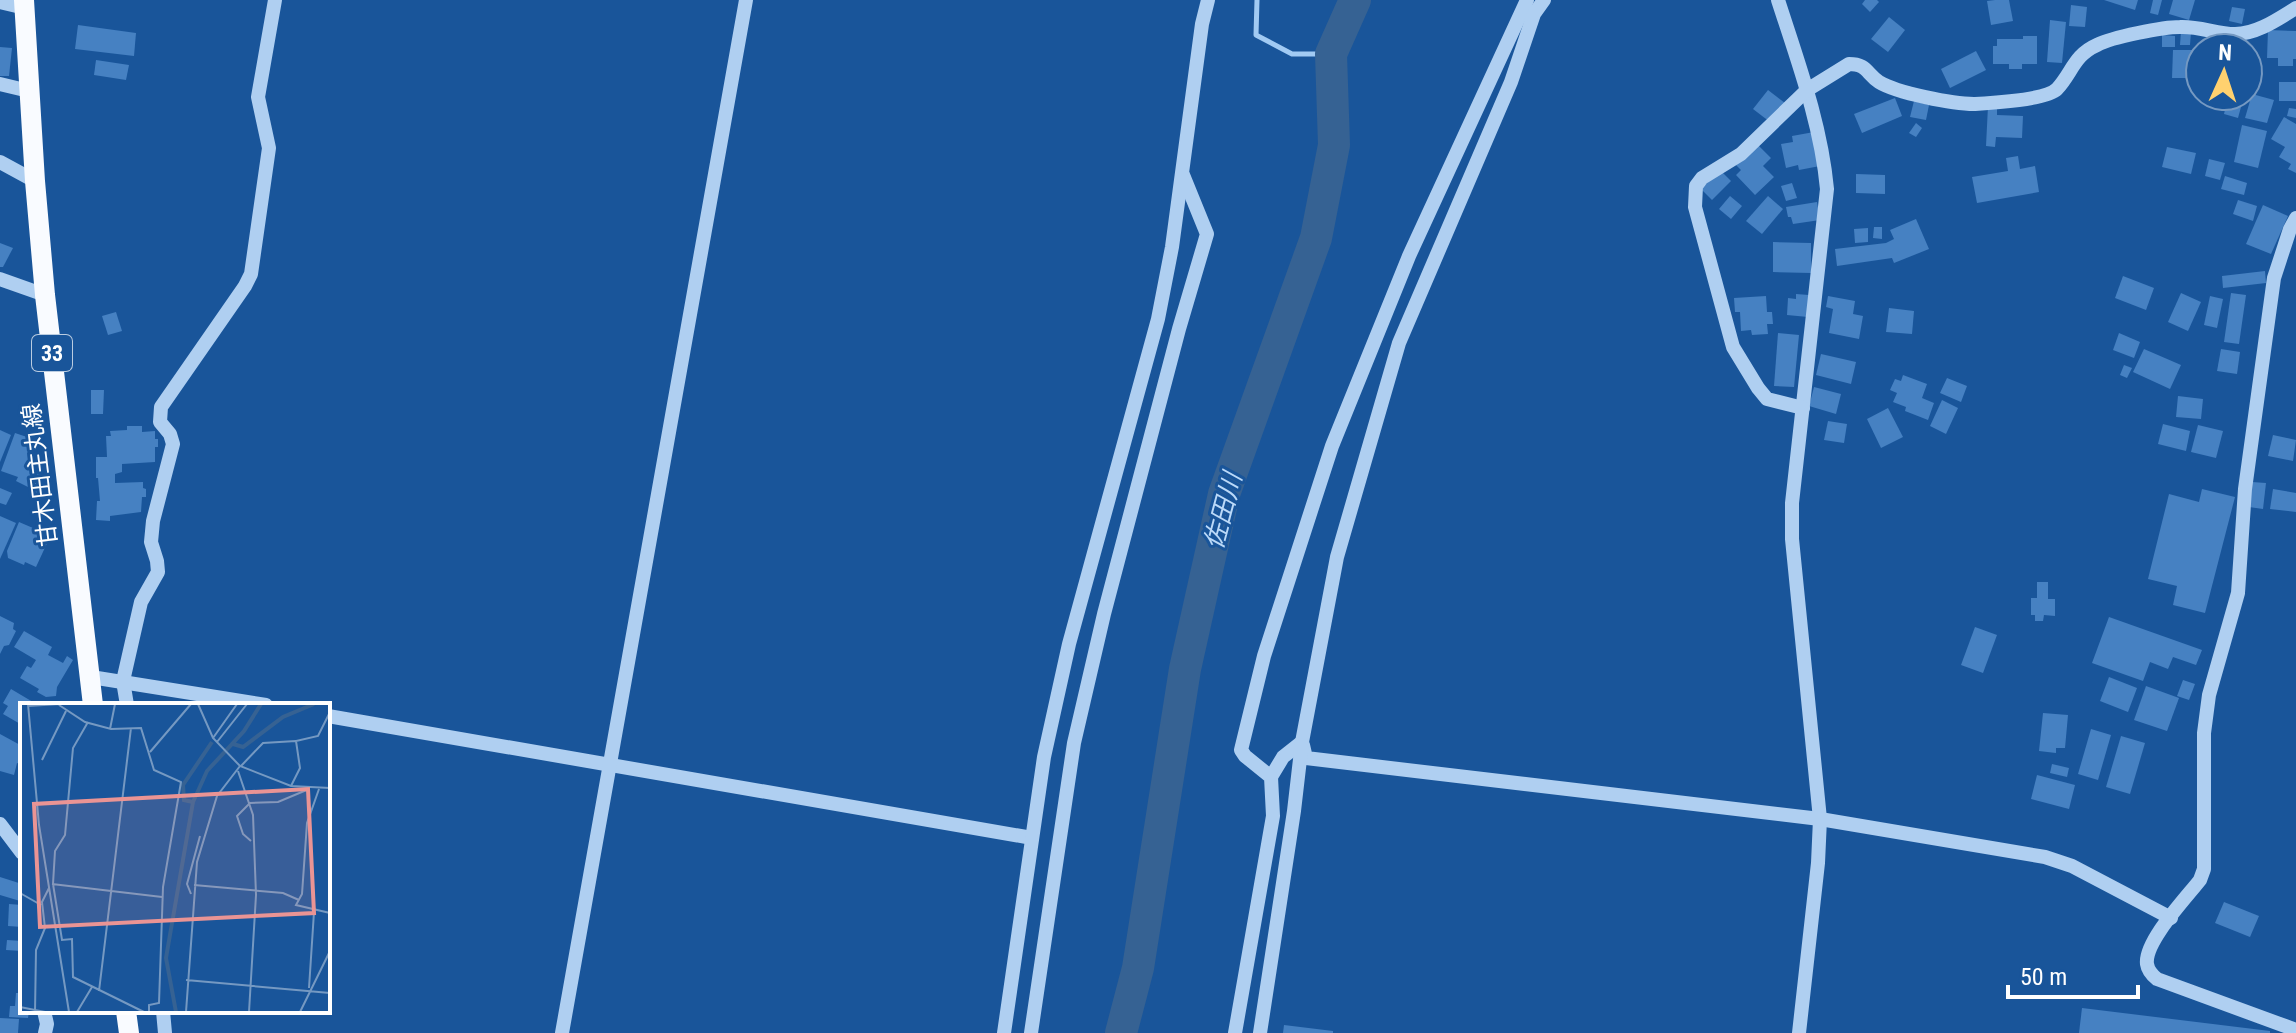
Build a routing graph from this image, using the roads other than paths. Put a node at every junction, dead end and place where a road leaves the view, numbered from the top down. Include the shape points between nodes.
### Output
1 (275, 0) edge
2 (746, 0) edge
3 (1208, 0) edge
4 (1527, 0) edge
5 (1544, 0) edge
6 (1778, 0) edge
7 (0, 2) edge
8 (25, 4) edge
9 (2296, 8) edge
10 (0, 84) edge
11 (1807, 90) junction
12 (29, 91) junction
13 (0, 162) edge
14 (1183, 173) junction
15 (35, 181) junction
16 (2296, 218) edge
17 (0, 279) edge
18 (45, 295) junction
19 (1803, 408) junction
20 (91, 677) junction
21 (123, 681) junction
22 (93, 703) edge
23 (127, 703) edge
24 (254, 703) edge
25 (330, 716) edge
26 (1302, 742) junction
27 (610, 763) junction
28 (1271, 777) junction
29 (1820, 819) junction
30 (0, 824) edge
31 (1032, 838) junction
32 (20, 850) edge
33 (2171, 918) junction
34 (44, 1013) edge
35 (126, 1013) edge
36 (163, 1013) edge
37 (2294, 1031) edge
38 (45, 1033) edge
39 (129, 1033) edge
40 (165, 1033) edge
41 (562, 1033) edge
42 (1004, 1033) edge
43 (1031, 1033) edge
44 (1235, 1033) edge
45 (1260, 1033) edge
46 (1799, 1033) edge

1 - 21 street via 258,97 269,148 251,274 161,407 160,422 173,444 153,521 151,542 158,572 141,602
2 - 27 street
3 - 14 street
4 - 28 street via 1403,269 1300,539 1242,737 1245,756
5 - 26 street via 1399,343 1337,557
6 - 11 street
7 - 8 street
8 - 12 main road, 甘木田主丸線 / 33
9 - 11 street via 2271,24 2236,34 2181,26 2097,44 2079,57 2054,92 2043,96 1971,104 1946,100 1902,91 1855,64
10 - 12 street
11 - 19 street via 1827,189
11 - 19 street via 1741,154 1702,178 1695,195 1733,347 1767,399
12 - 15 main road, 甘木田主丸線 / 33
13 - 15 street
14 - 31 street via 1158,319 1069,644
14 - 43 street via 1207,234 1074,743
15 - 18 main road, 甘木田主丸線 / 33
16 - 33 street via 2274,278 2245,489 2238,593 2209,695 2204,869
17 - 18 street
18 - 20 main road, 甘木田主丸線 / 33
19 - 29 street via 1792,539
20 - 21 street
20 - 22 main road, 甘木田主丸線 / 33
21 - 23 street
21 - 24 street
25 - 27 street
26 - 28 street via 1283,757
26 - 29 street via 1306,758
26 - 45 street
27 - 31 street
27 - 41 street
28 - 44 street via 1273,816
29 - 33 street via 2045,857
29 - 46 street
30 - 32 street
31 - 42 street
33 - 37 street via 2147,955 2150,973
34 - 38 street
35 - 39 main road
36 - 40 street

